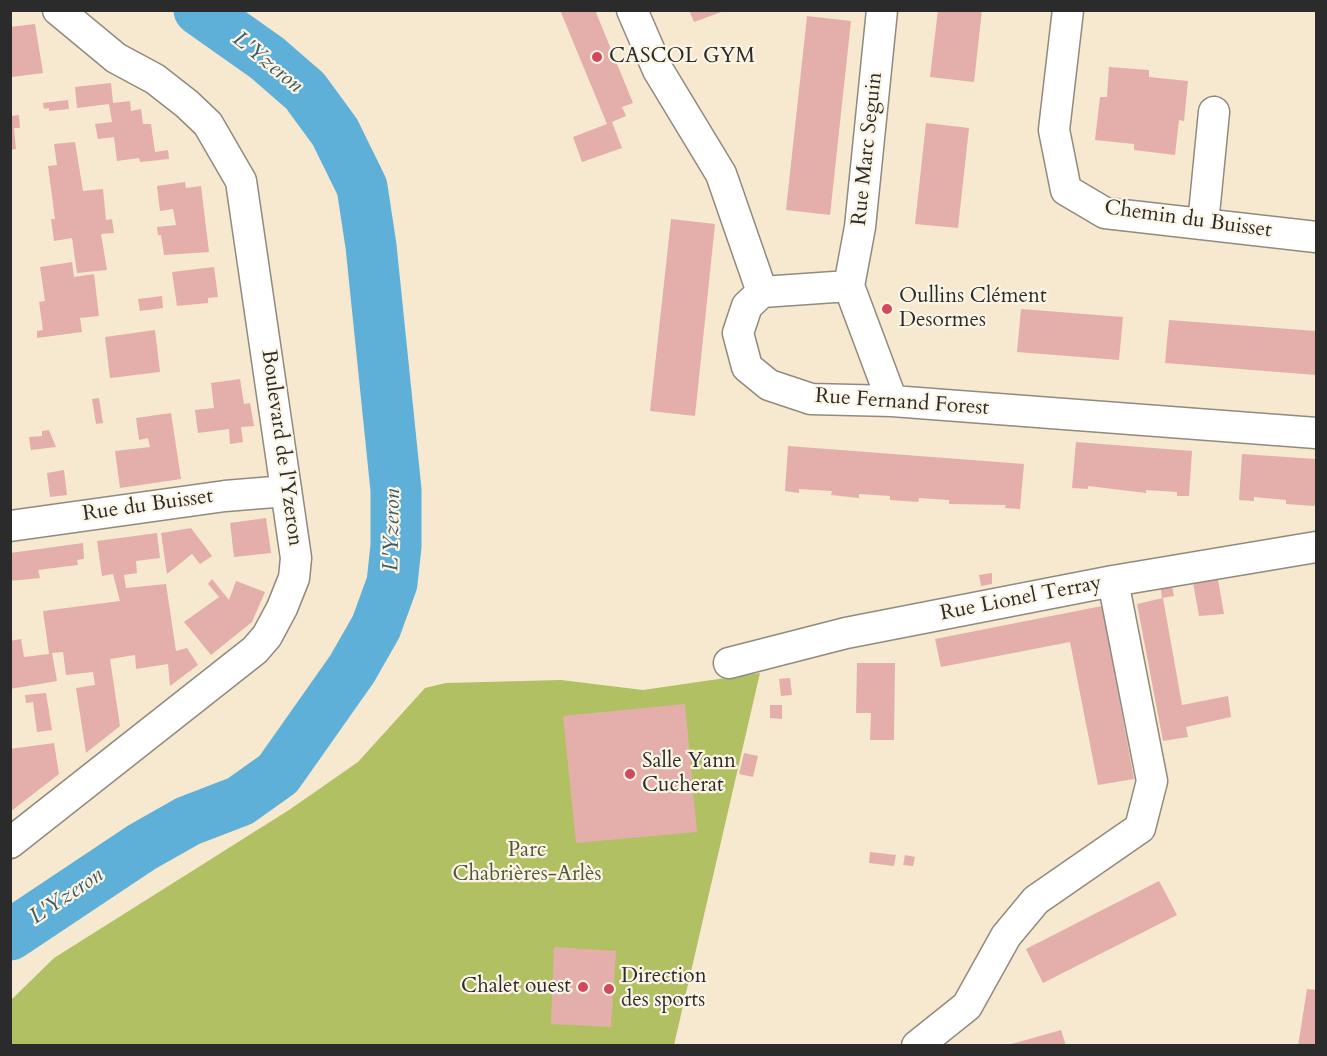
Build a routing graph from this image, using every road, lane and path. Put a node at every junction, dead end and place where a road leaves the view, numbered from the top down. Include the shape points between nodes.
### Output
1 (57, 10) edge
2 (632, 10) edge
3 (882, 10) edge
4 (1068, 10) edge
5 (1214, 112) dead end
6 (1203, 224) junction
7 (1317, 237) edge
8 (849, 286) junction
9 (762, 292) junction
10 (892, 401) junction
11 (1317, 433) edge
12 (286, 491) junction
13 (10, 526) edge
14 (1317, 547) edge
15 (1113, 581) junction
16 (729, 663) dead end
17 (10, 843) edge
18 (918, 1046) edge

1 - 12 street, Boulevard de l'Yzeron via 116,58 155,79 188,104 208,124 236,172 247,210
2 - 9 street via 658,70 721,174
3 - 8 street, Rue Marc Seguin via 860,228
4 - 6 street, Chemin du Buisset via 1054,130 1066,190 1105,213
5 - 6 street
6 - 7 street, Chemin du Buisset
8 - 9 street
8 - 10 street
9 - 10 street, Rue Fernand Forest via 747,306 738,333 747,367 769,385 811,399
10 - 11 street, Rue Fernand Forest
12 - 13 street, Rue du Buisset
12 - 17 street, Boulevard de l'Yzeron via 296,558 294,578 267,636 255,650
14 - 15 street, Rue Lionel Terray
15 - 16 street, Rue Lionel Terray via 814,640
15 - 18 street via 1152,781 1140,828 1036,900 1006,936 967,1006

